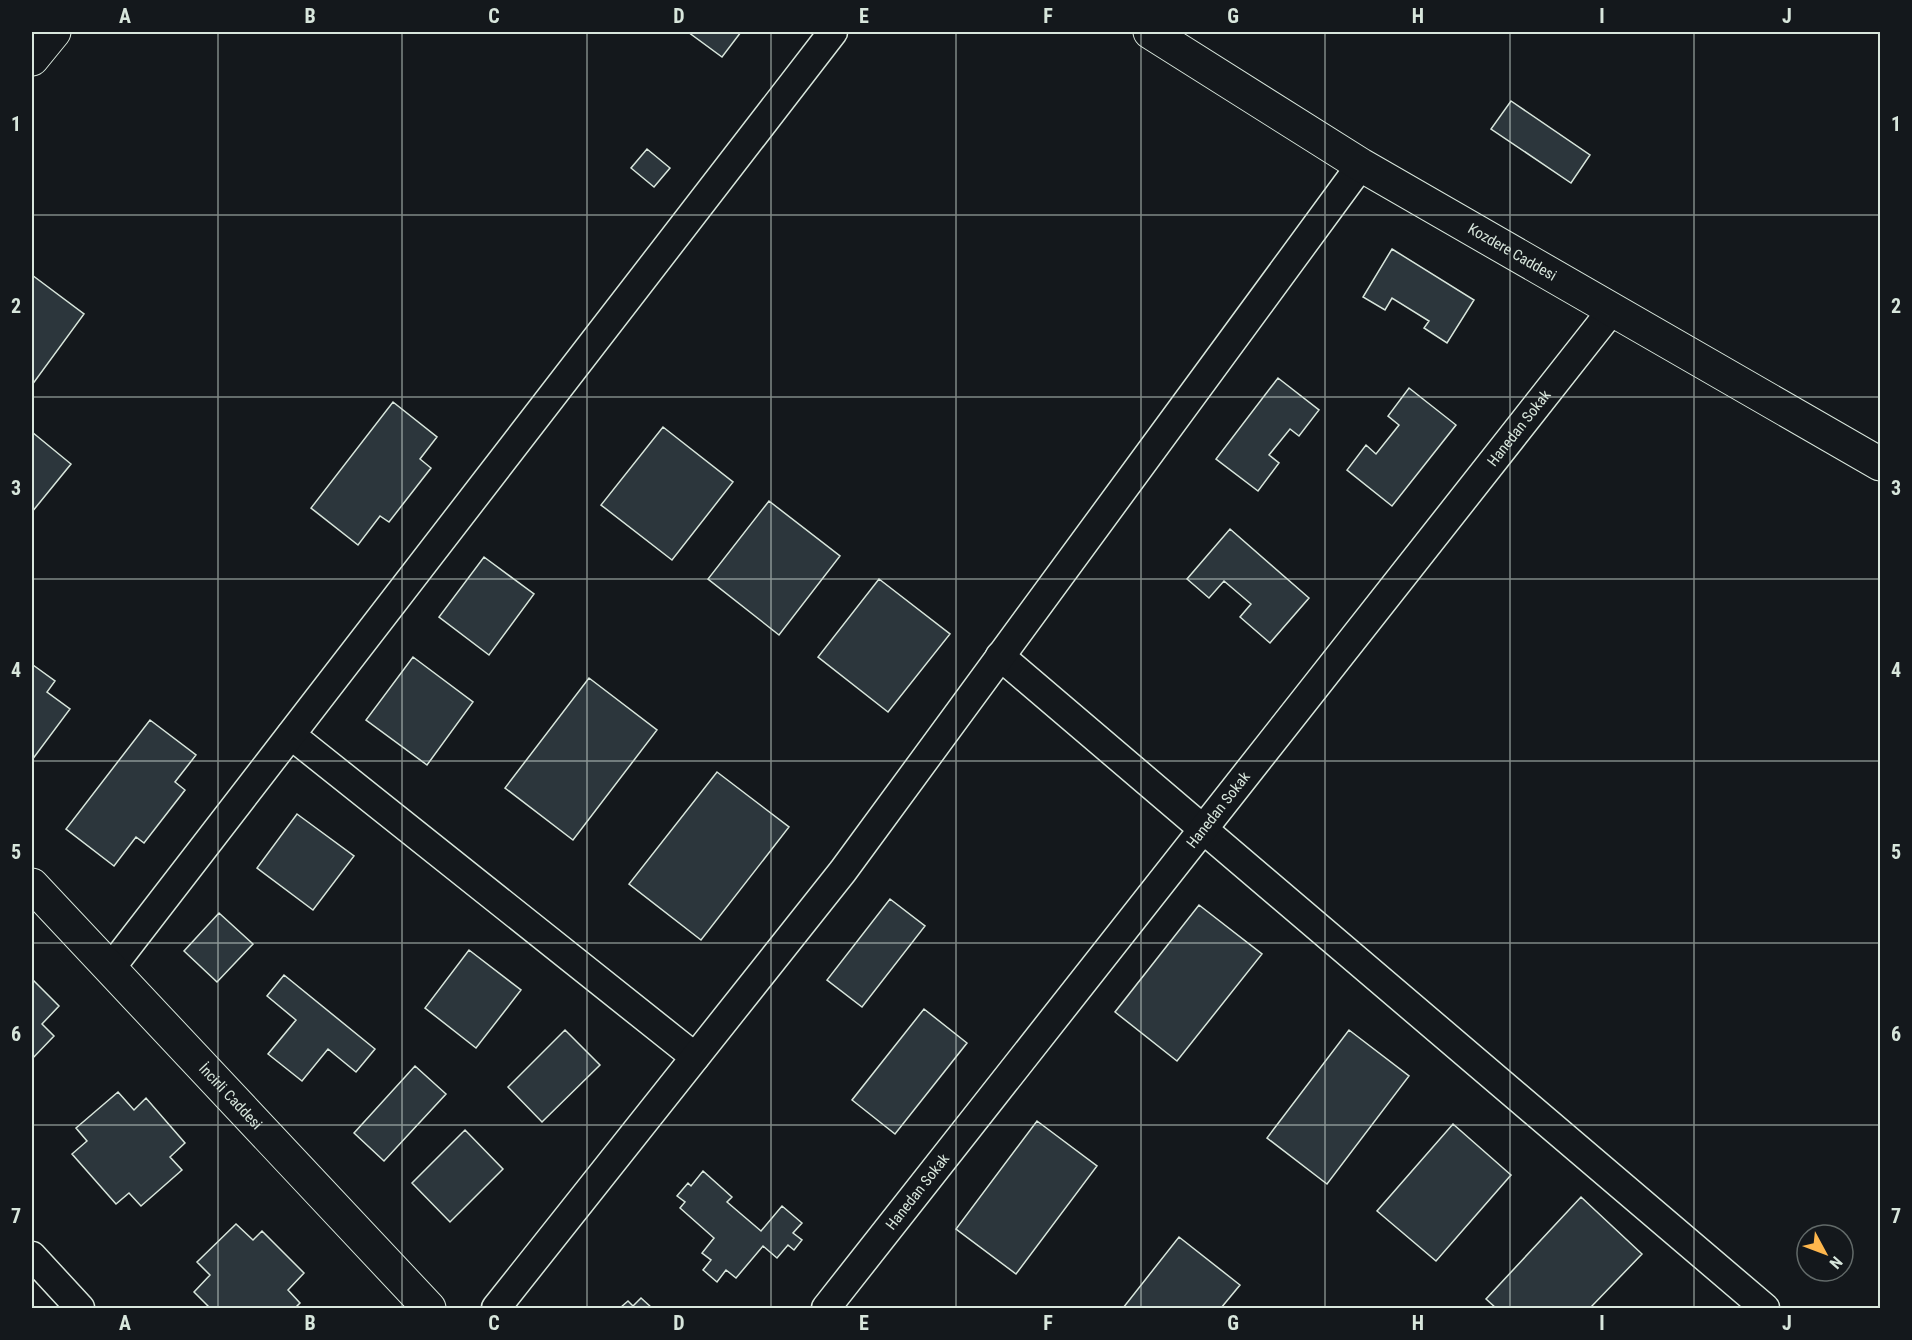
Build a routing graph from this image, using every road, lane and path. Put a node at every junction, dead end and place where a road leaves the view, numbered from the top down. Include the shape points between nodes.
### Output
1 (54, 32) edge
2 (833, 32) edge
3 (1150, 32) edge
4 (32, 59) edge
5 (1361, 165) junction
6 (1612, 310) junction
7 (1881, 464) edge
8 (1000, 656) junction
9 (291, 735) junction
10 (1203, 830) junction
11 (32, 885) edge
12 (110, 969) junction
13 (695, 1057) junction
14 (32, 1256) edge
15 (80, 1308) edge
16 (429, 1308) edge
17 (496, 1308) edge
18 (825, 1308) edge
19 (1765, 1308) edge

1 - 4 street
2 - 9 street
3 - 5 street, Kozdere Caddesi
5 - 6 street, Kozdere Caddesi
5 - 8 street
6 - 7 street, Kozdere Caddesi
6 - 10 street, Hanedan Sokak
8 - 10 street
8 - 13 street via 843,871
9 - 12 street
9 - 13 street
10 - 18 street, Hanedan Sokak
10 - 19 street
11 - 12 street, İncirli Caddesi
12 - 16 street, İncirli Caddesi
13 - 17 street
14 - 15 street

